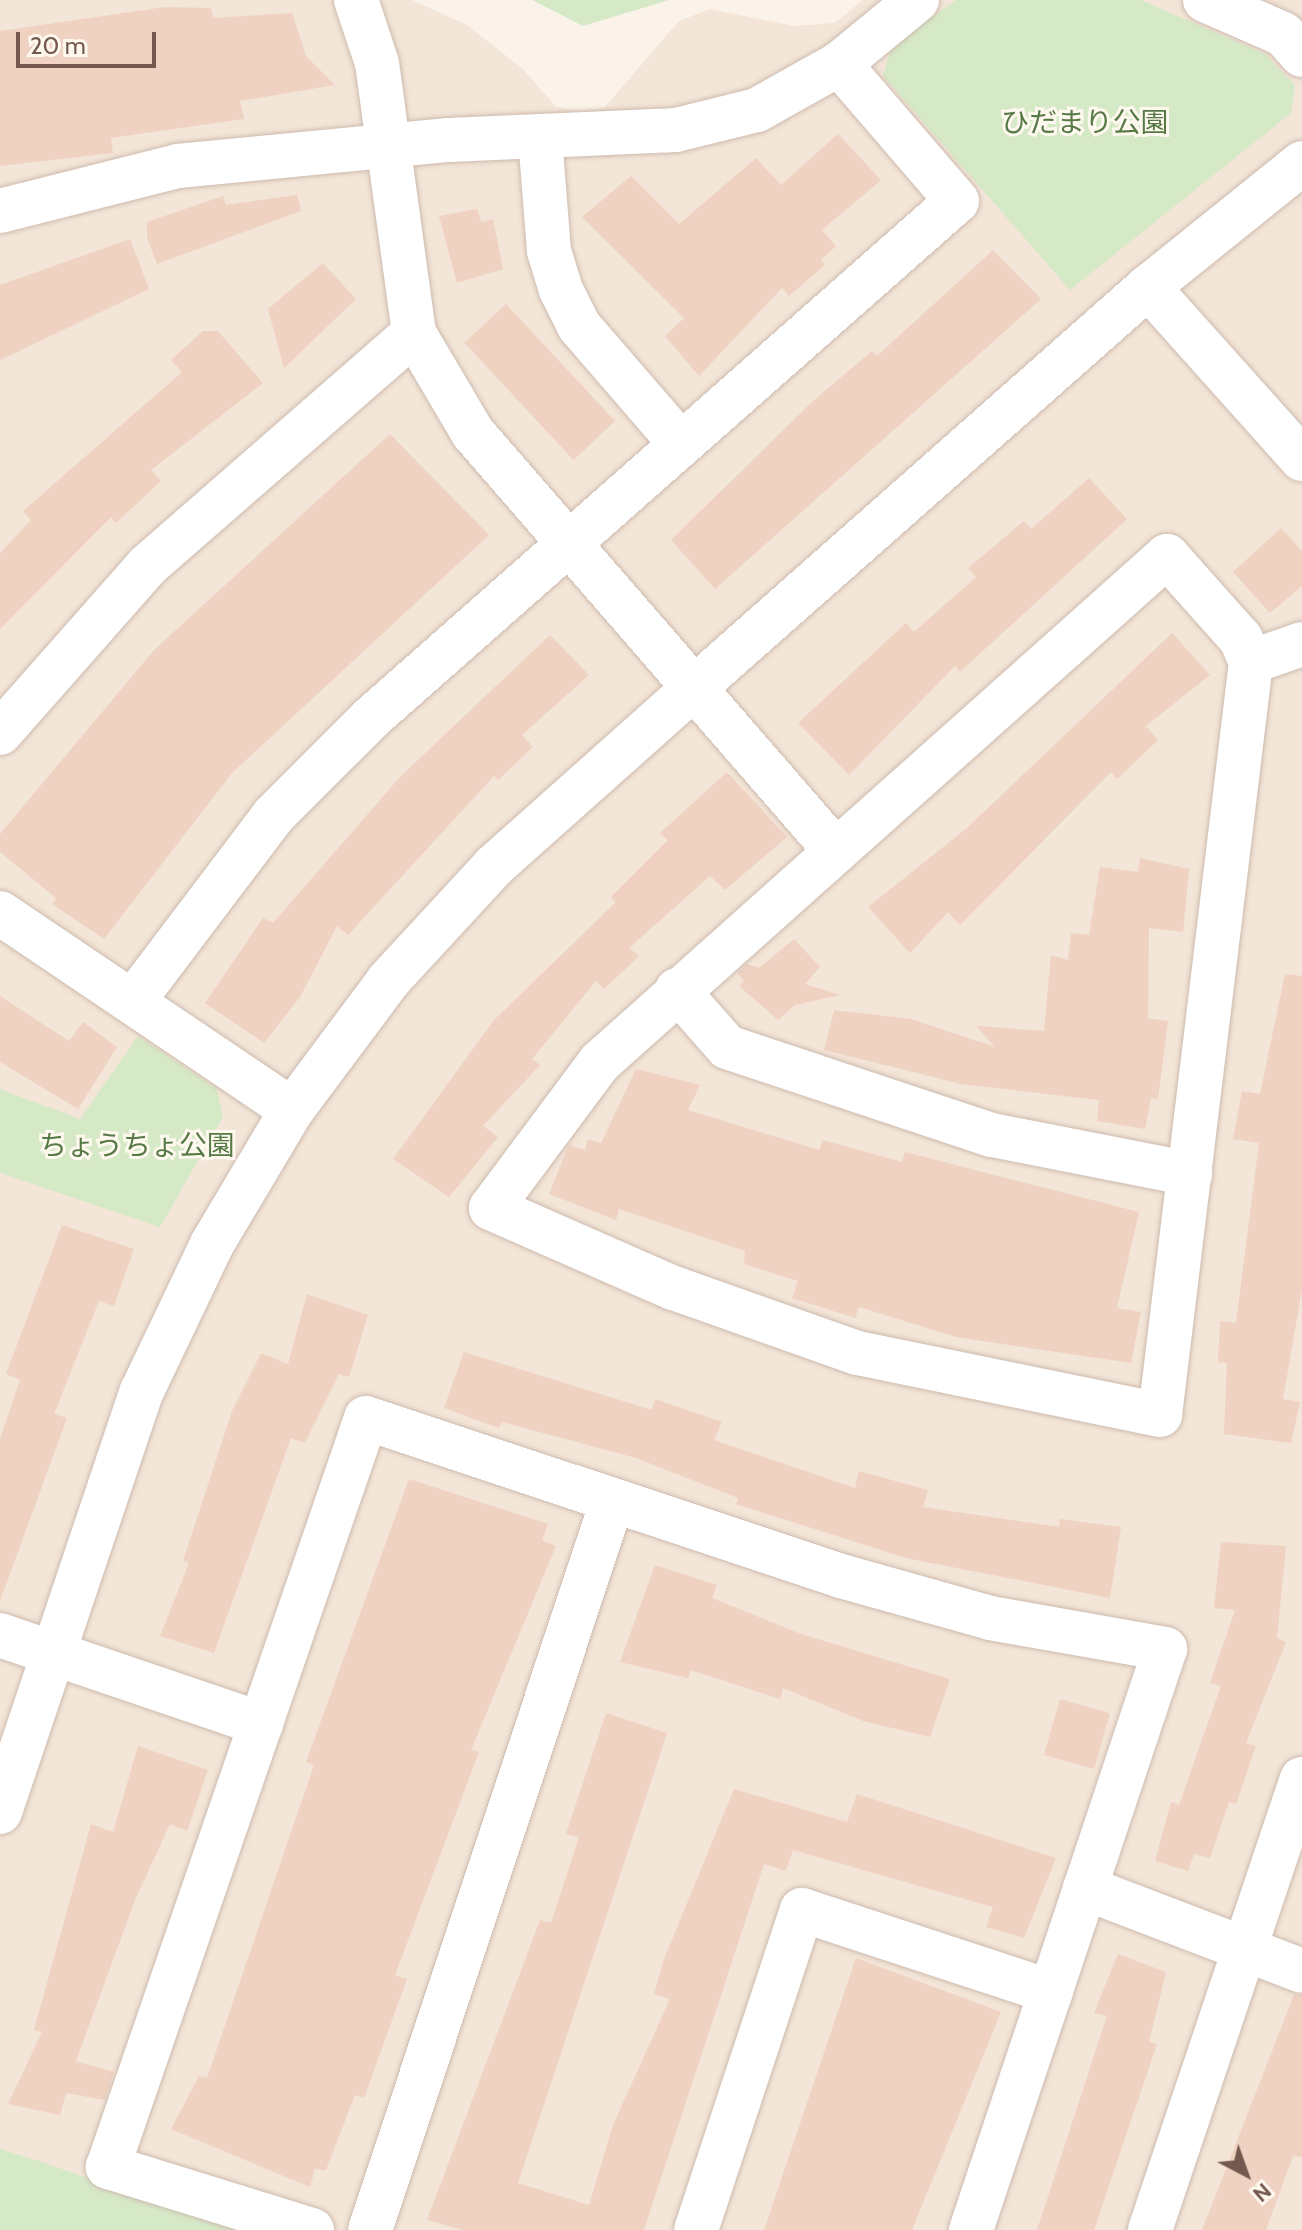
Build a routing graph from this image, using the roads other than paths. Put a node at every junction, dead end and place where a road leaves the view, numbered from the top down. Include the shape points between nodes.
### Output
1 (356, 0) edge
2 (917, 0) edge
3 (1205, 0) edge
4 (1302, 55) edge
5 (839, 64) junction
6 (540, 137) junction
7 (387, 145) junction
8 (1302, 163) edge
9 (0, 211) edge
10 (1148, 287) junction
11 (414, 333) junction
12 (681, 444) junction
13 (1302, 459) edge
14 (569, 544) junction
15 (1302, 644) edge
16 (1251, 662) junction
17 (693, 689) junction
18 (0, 733) edge
19 (834, 849) junction
20 (0, 913) edge
21 (677, 990) junction
22 (134, 1000) junction
23 (292, 1110) junction
24 (1190, 1174) junction
25 (612, 1502) junction
26 (0, 1635) edge
27 (53, 1654) junction
28 (261, 1724) junction
29 (1302, 1779) edge
30 (0, 1812) edge
31 (1085, 1888) junction
32 (1244, 1954) junction
33 (1302, 1971) edge
34 (1051, 1992) junction
35 (312, 2230) edge
36 (370, 2230) edge
37 (696, 2230) edge
38 (971, 2230) edge
39 (1150, 2230) edge

1 - 7 street via 377,63
2 - 5 street
3 - 4 street via 1283,34
5 - 6 street via 757,110 676,130
5 - 12 street via 957,201
6 - 7 street
6 - 12 street via 549,251 561,290 579,326
7 - 9 street via 178,166
7 - 11 street
8 - 10 street
10 - 13 street
10 - 17 street
11 - 14 street via 473,433
11 - 18 street via 147,566
12 - 14 street
14 - 17 street
14 - 22 street via 273,816
15 - 16 street
16 - 19 street via 1241,639 1167,556
16 - 24 street
17 - 19 street
17 - 23 street via 494,866 388,981
19 - 21 street
20 - 22 street
21 - 24 street via 727,1047 992,1135
21 - 24 street via 600,1062 491,1208 673,1288 857,1353 1160,1415
22 - 23 street
23 - 27 street via 212,1244 142,1391
25 - 28 street via 366,1418
25 - 31 street via 990,1618 1165,1649
25 - 36 street
26 - 27 street
27 - 28 street
27 - 30 street
28 - 35 street via 108,2167
29 - 32 street
31 - 32 street
31 - 34 street
32 - 33 street
32 - 39 street
34 - 37 street via 802,1910
34 - 38 street

